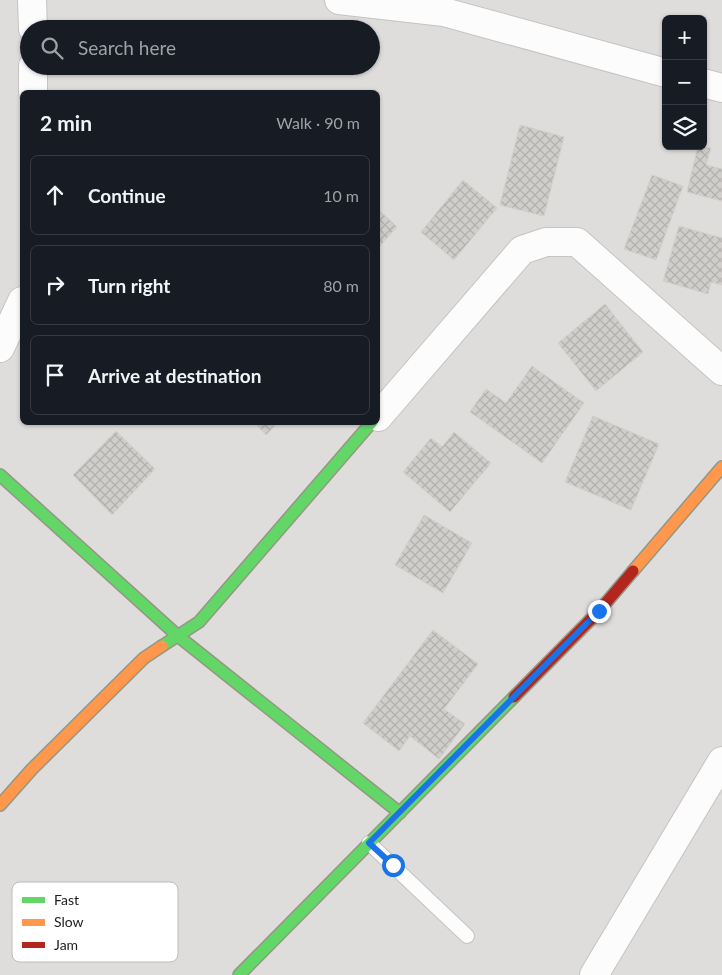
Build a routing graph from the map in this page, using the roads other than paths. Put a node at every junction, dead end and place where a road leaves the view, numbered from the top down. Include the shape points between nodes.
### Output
1 (32, 0) edge
2 (339, 0) edge
3 (445, 6) edge
4 (32, 20) edge
5 (662, 72) edge
6 (33, 75) edge
7 (707, 84) edge
8 (722, 88) edge
9 (33, 90) edge
10 (20, 305) edge
11 (0, 348) edge
12 (722, 371) edge
13 (380, 414) edge
14 (369, 425) edge
15 (722, 468) edge
16 (0, 475) edge
17 (178, 636) junction
18 (722, 761) edge
19 (0, 805) edge
20 (400, 813) junction
21 (369, 843) junction
22 (466, 936) dead end
23 (239, 975) edge
24 (594, 975) edge

1 - 4 street
2 - 3 street
3 - 5 street
6 - 9 street
7 - 8 street
10 - 11 street
12 - 13 street via 577,242 546,242 522,250
14 - 17 street via 199,622
15 - 20 street via 599,611
16 - 17 street
17 - 19 street via 144,658
17 - 20 street
18 - 24 street
20 - 21 street
21 - 22 lane
21 - 23 street

